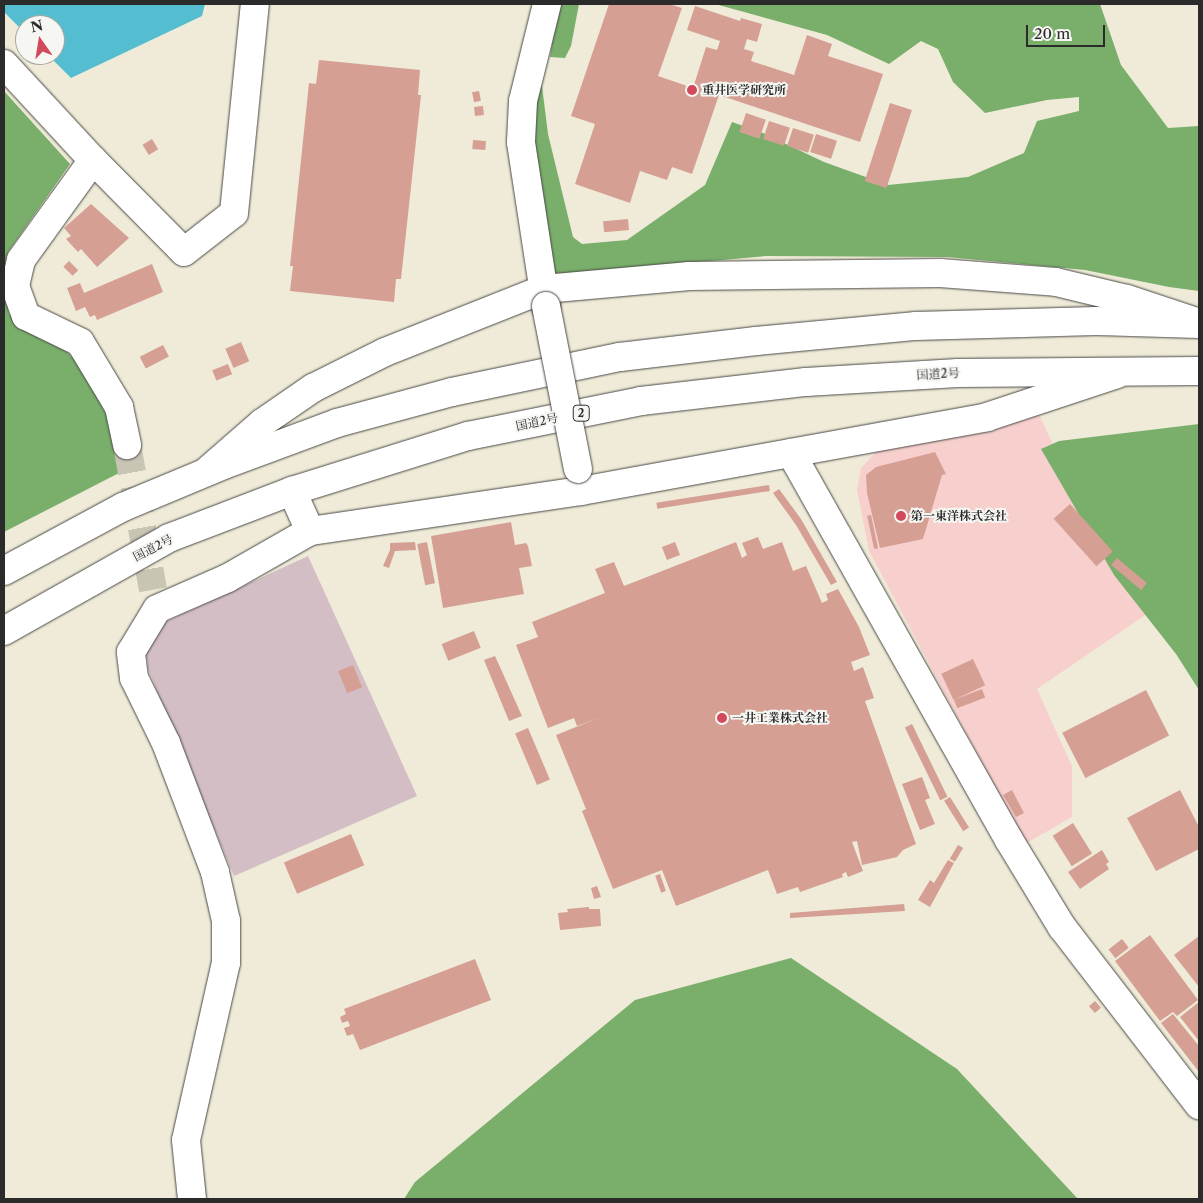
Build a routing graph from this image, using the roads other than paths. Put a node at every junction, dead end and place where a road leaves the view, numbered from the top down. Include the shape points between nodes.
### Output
1 (255, 4) edge
2 (547, 4) edge
3 (4, 64) edge
4 (93, 160) junction
5 (545, 298) junction
6 (1199, 323) edge
7 (1128, 370) junction
8 (1199, 371) edge
9 (128, 445) tunnel mouth
10 (790, 453) junction
11 (206, 472) junction
12 (580, 480) junction
13 (292, 491) junction
14 (310, 531) junction
15 (4, 571) edge
16 (4, 631) edge
17 (1199, 1105) edge
18 (192, 1199) edge

1 - 4 main road via 234,213 184,252
2 - 5 main road via 523,101 521,142
3 - 4 main road
4 - 9 main road via 21,260 15,286 26,316 80,342 119,408
5 - 6 main road via 689,276 940,273 1056,282 1127,299
5 - 11 main road via 385,352 313,388 262,423
5 - 12 main road, bridge
6 - 11 main road via 1096,321 916,326 620,357 452,392 337,423
7 - 8 main road, 国道2号 / 2
7 - 10 main road via 987,417
7 - 13 main road, 国道2号 / 2 via 949,373 806,382 640,401 468,436
10 - 12 main road
10 - 17 main road via 1057,919
11 - 15 main road via 123,507
12 - 14 main road
13 - 14 main road
13 - 16 main road, 国道2号 / 2 via 169,538
14 - 18 main road via 228,578 155,600 131,652 134,678 166,743 215,872 226,921 226,963 186,1140

